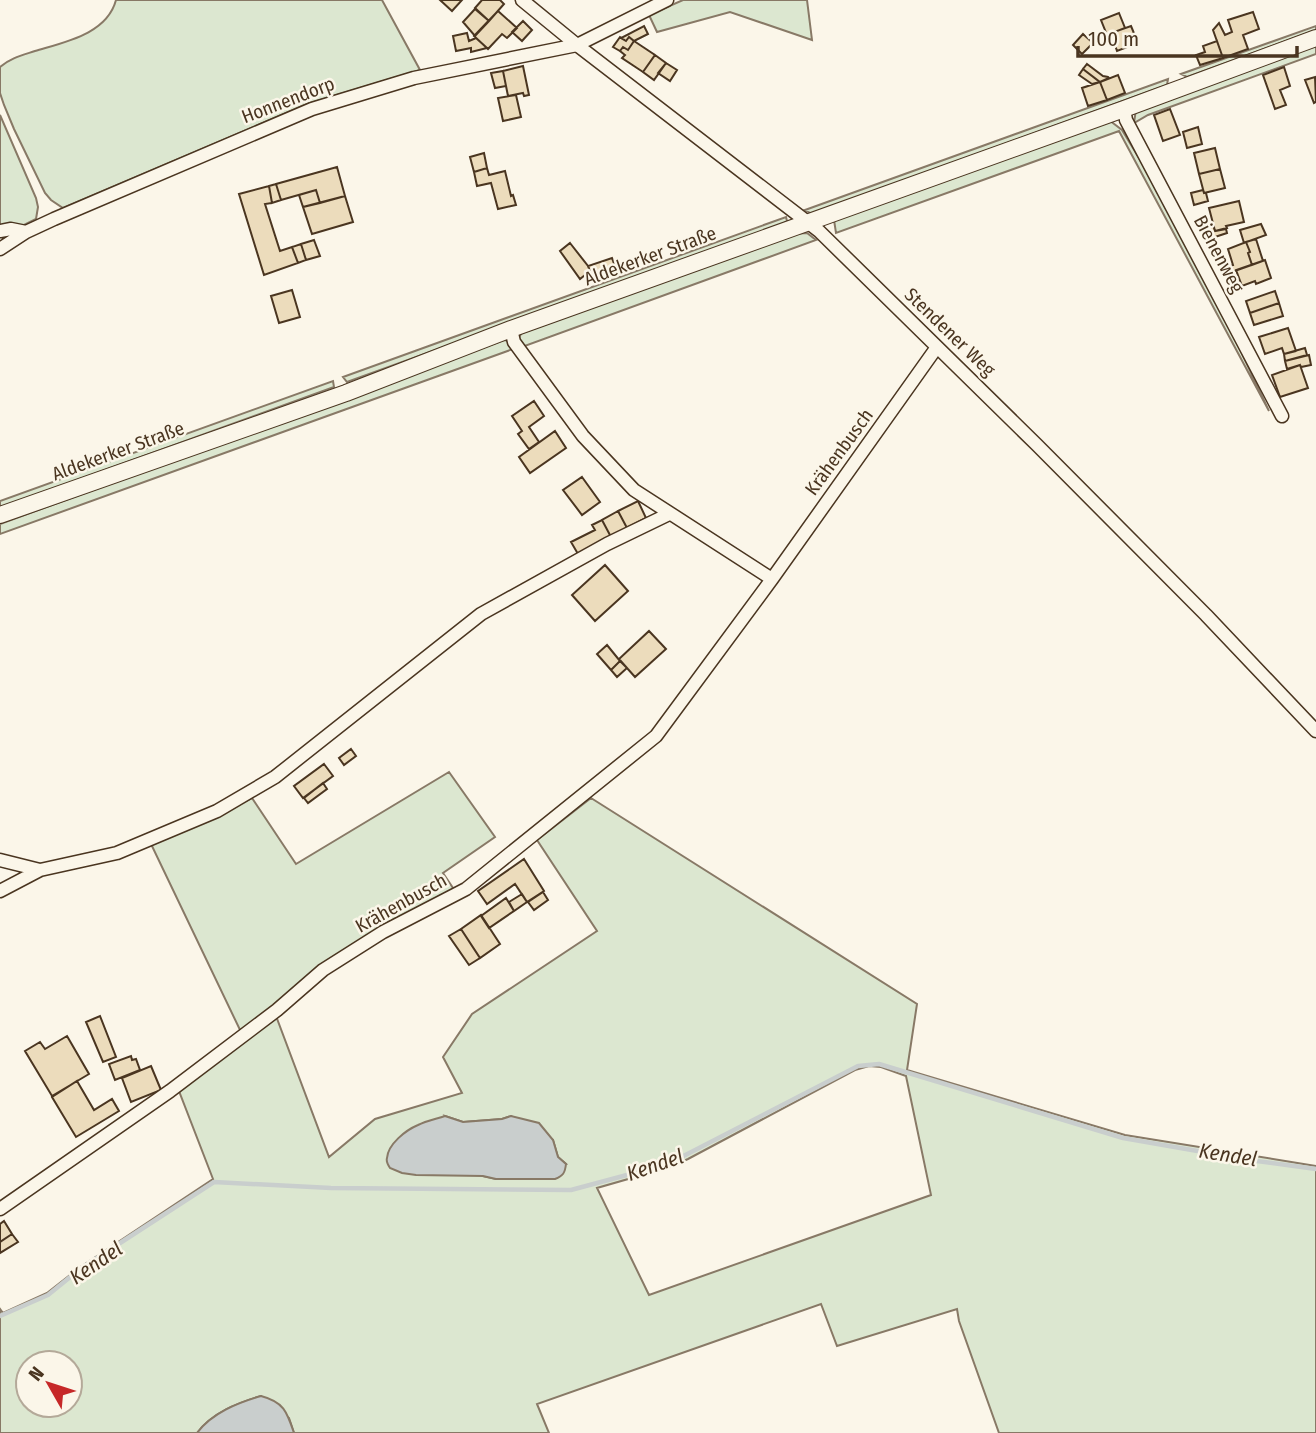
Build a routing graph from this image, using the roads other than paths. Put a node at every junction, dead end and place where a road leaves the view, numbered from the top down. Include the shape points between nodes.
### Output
1 (522, 0) edge
2 (667, 0) edge
3 (1316, 38) edge
4 (577, 45) junction
5 (1124, 109) junction
6 (808, 221) junction
7 (0, 231) edge
8 (26, 232) junction
9 (0, 249) edge
10 (511, 328) junction
11 (937, 347) junction
12 (1282, 416) dead end
13 (669, 514) junction
14 (0, 515) edge
15 (772, 579) junction
16 (1316, 731) edge
17 (0, 860) edge
18 (40, 870) junction
19 (0, 891) edge
20 (0, 1209) edge

1 - 4 street, Stendener Weg
2 - 4 street, Honnendorp
3 - 5 street, Aldekerker Straße
4 - 6 street, Stendener Weg
4 - 8 street, Honnendorp via 414,78 312,109
5 - 6 street, Aldekerker Straße
5 - 12 street, Bienenweg
6 - 10 street, Aldekerker Straße
6 - 11 street, Stendener Weg
7 - 8 street, Honnendorp
8 - 9 street, Honnendorp
10 - 13 street via 514,342 583,436 634,490
10 - 14 street, Aldekerker Straße via 346,393
11 - 15 street, Krähenbusch
11 - 16 street, Stendener Weg
13 - 15 street
13 - 18 street via 481,614 275,777 217,811 117,853
15 - 20 street, Krähenbusch via 656,736 466,889 323,970 170,1091
17 - 18 street
18 - 19 street

